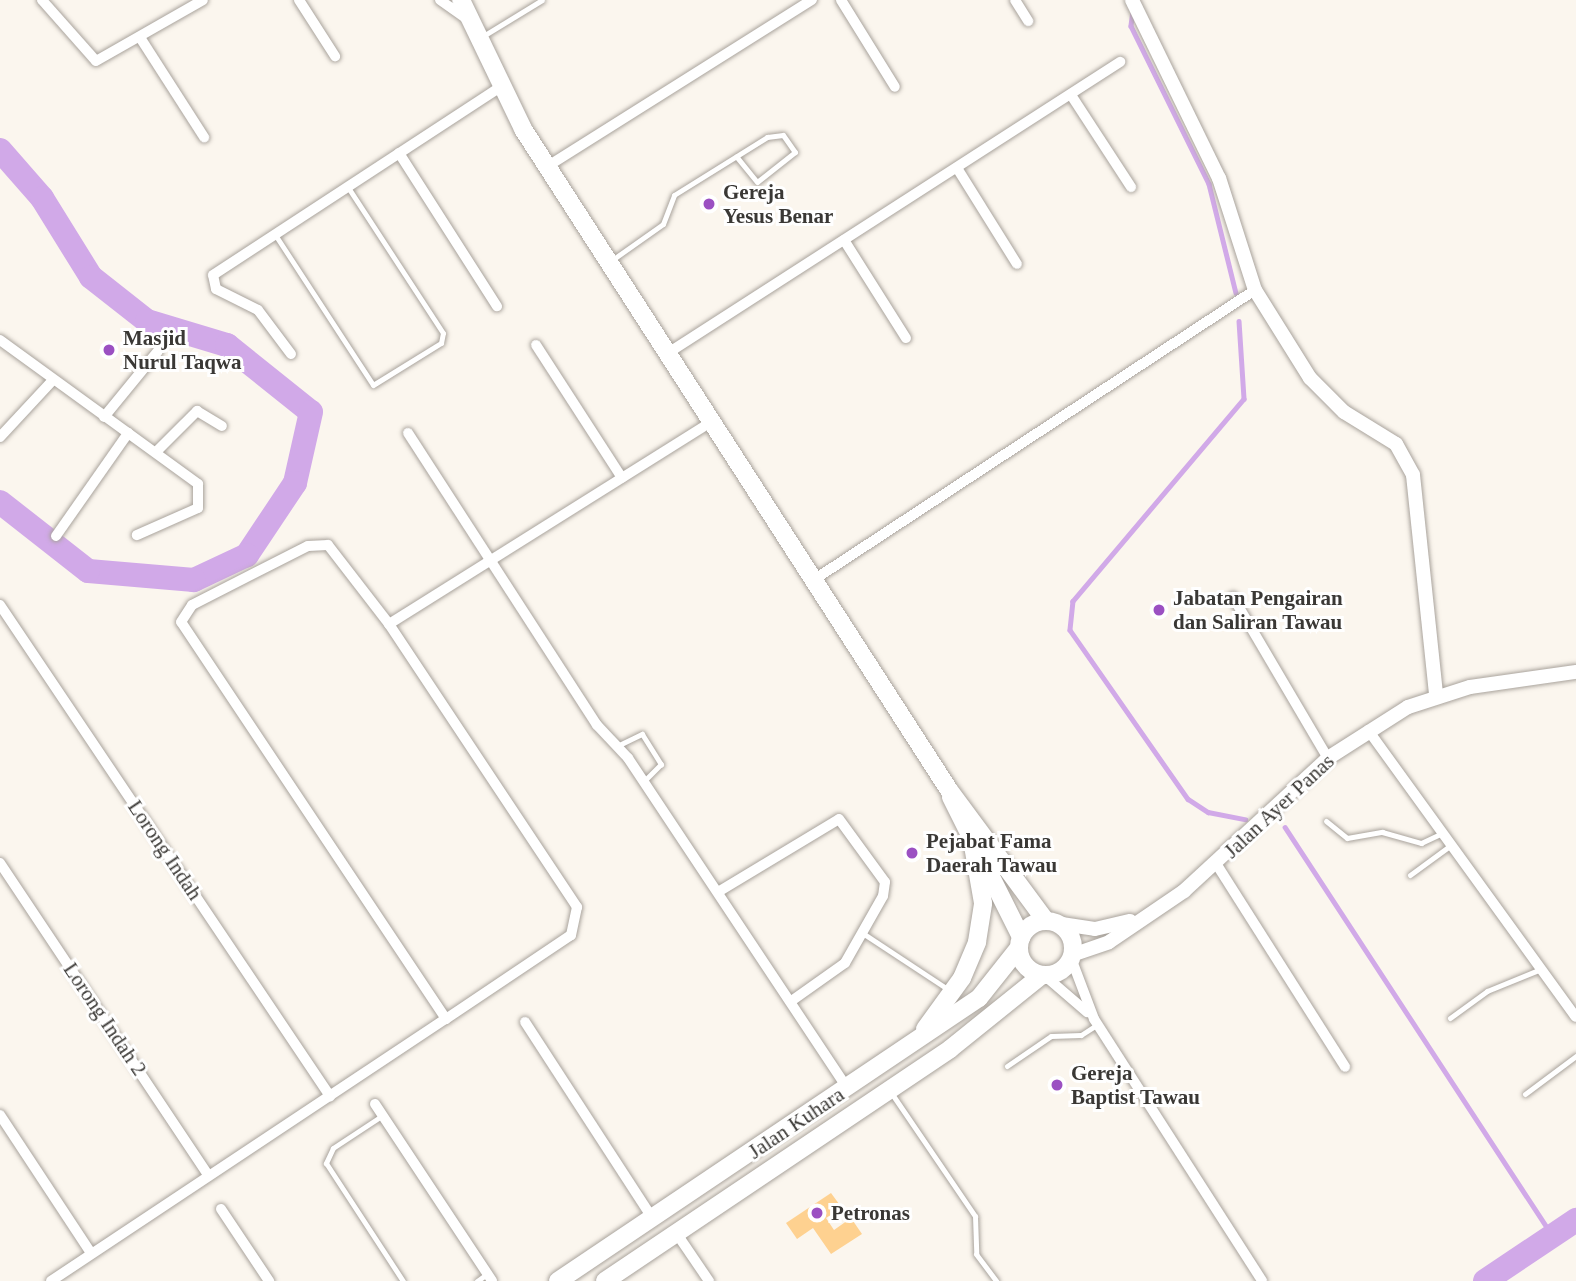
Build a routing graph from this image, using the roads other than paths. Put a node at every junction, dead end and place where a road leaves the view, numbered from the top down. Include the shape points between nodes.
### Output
1 (42, 0) edge
2 (203, 0) edge
3 (299, 0) edge
4 (440, 0) edge
5 (542, 0) edge
6 (811, 0) edge
7 (841, 0) edge
8 (1015, 0) edge
9 (1132, 0) edge
10 (463, 1) edge
11 (469, 20) junction
12 (1028, 21) dead end
13 (141, 39) junction
14 (478, 39) junction
15 (335, 56) dead end
16 (1120, 62) dead end
17 (500, 87) junction
18 (895, 87) dead end
19 (1071, 94) junction
20 (204, 137) dead end
21 (399, 153) junction
22 (736, 156) junction
23 (548, 166) junction
24 (957, 168) junction
25 (347, 186) junction
26 (1130, 187) dead end
27 (274, 233) junction
28 (844, 240) junction
29 (610, 262) junction
30 (1017, 264) dead end
31 (1255, 290) junction
32 (496, 306) dead end
33 (906, 338) dead end
34 (0, 340) edge
35 (536, 345) dead end
36 (158, 351) dead end
37 (668, 353) junction
38 (291, 354) dead end
39 (53, 380) junction
40 (104, 417) junction
41 (712, 421) junction
42 (222, 426) dead end
43 (128, 433) junction
44 (408, 433) dead end
45 (0, 437) edge
46 (157, 451) junction
47 (622, 478) junction
48 (137, 535) dead end
49 (56, 536) dead end
50 (490, 560) junction
51 (815, 579) junction
52 (1233, 597) dead end
53 (0, 605) edge
54 (389, 624) junction
55 (1576, 673) edge
56 (1436, 695) junction
57 (1368, 730) junction
58 (617, 746) junction
59 (1328, 758) junction
60 (644, 781) junction
61 (949, 790) junction
62 (1326, 821) dead end
63 (1442, 833) junction
64 (972, 840) junction
65 (1451, 845) junction
66 (0, 863) edge
67 (1217, 865) junction
68 (1410, 875) dead end
69 (718, 892) junction
70 (1151, 914) junction
71 (1051, 922) junction
72 (864, 934) junction
73 (1020, 943) junction
74 (1071, 957) junction
75 (1541, 969) junction
76 (1043, 975) junction
77 (953, 992) junction
78 (790, 1002) junction
79 (1576, 1017) edge
80 (1450, 1018) dead end
81 (446, 1019) junction
82 (1096, 1021) junction
83 (525, 1022) dead end
84 (906, 1050) junction
85 (1576, 1056) edge
86 (1006, 1066) dead end
87 (1345, 1067) dead end
88 (848, 1089) junction
89 (890, 1091) junction
90 (1525, 1094) dead end
91 (330, 1096) junction
92 (375, 1104) dead end
93 (0, 1115) edge
94 (383, 1115) junction
95 (209, 1176) junction
96 (221, 1209) dead end
97 (653, 1219) junction
98 (677, 1234) junction
99 (92, 1253) junction
100 (489, 1278) edge
101 (51, 1281) edge
102 (269, 1281) edge
103 (403, 1281) edge
104 (477, 1281) edge
105 (558, 1281) edge
106 (605, 1281) edge
107 (709, 1281) edge
108 (996, 1281) edge
109 (1262, 1281) edge

1 - 13 street via 96,61
2 - 13 street
3 - 15 street
4 - 11 street
5 - 14 lane
6 - 23 street
7 - 18 street
8 - 12 street
9 - 31 street via 1219,177
10 - 11 main road
11 - 14 main road
13 - 20 street
14 - 17 main road
16 - 19 street
17 - 21 street
17 - 23 main road
19 - 24 street
19 - 26 street
21 - 25 street
21 - 32 street
22 - 22 lane via 772,134 786,137 795,152 757,182
22 - 29 lane via 674,195 663,224
23 - 29 main road
24 - 28 street
24 - 30 street
25 - 27 street
25 - 27 lane via 443,333 441,343 373,385
27 - 38 street via 219,268 212,282 221,294 258,310
28 - 33 street
28 - 37 street
29 - 37 main road
31 - 51 street
31 - 56 street via 1310,378 1344,412 1396,444 1410,467
34 - 39 street
35 - 47 street
36 - 40 street
37 - 41 main road
39 - 40 street
39 - 45 street
40 - 43 street
41 - 47 street
41 - 51 main road
42 - 46 street via 197,411
43 - 46 street
43 - 49 street
44 - 50 street
46 - 48 street via 188,473 201,498 190,513
47 - 50 street
50 - 54 street
50 - 58 street via 597,725
51 - 61 main road
52 - 59 street
53 - 91 street, Lorong Indah
54 - 81 street via 577,907 570,935
54 - 81 street via 334,550 317,543 192,605 181,622
55 - 56 street, Jalan Ayer Panas
56 - 57 street, Jalan Ayer Panas
57 - 59 street, Jalan Ayer Panas
57 - 63 street
58 - 60 street
58 - 60 lane via 642,734 661,764
59 - 67 street, Jalan Ayer Panas via 1280,799
60 - 69 street
61 - 64 main road
61 - 71 main road
62 - 63 lane via 1347,838 1382,832 1421,843
63 - 65 street
64 - 73 main road
64 - 77 main road via 983,903 976,942
65 - 68 lane
65 - 75 street
66 - 95 street, Lorong Indah 2
67 - 70 street, Jalan Ayer Panas
67 - 87 street
69 - 72 street via 839,819 887,889
69 - 78 street
70 - 71 street, Jalan Ayer Panas via 1104,928
70 - 74 street, Jalan Ayer Panas via 1109,942
71 - 73 main road
71 - 74 main road via 1069,936
72 - 77 lane
72 - 78 street via 830,977
73 - 76 main road via 1026,967
73 - 84 main road, Jalan Kuhara via 998,982
74 - 76 main road via 1060,971
74 - 82 street
75 - 79 street
75 - 80 lane via 1487,991
76 - 82 street
76 - 89 main road, Jalan Kuhara
77 - 84 main road
78 - 88 street
81 - 91 street
82 - 86 lane via 1081,1035 1051,1036
82 - 109 street
83 - 97 street
84 - 88 main road, Jalan Kuhara
85 - 90 lane
88 - 97 main road, Jalan Kuhara
89 - 98 main road, Jalan Kuhara
89 - 108 lane via 975,1216 976,1254
91 - 95 street
92 - 94 street
93 - 99 street
94 - 100 street
94 - 103 lane via 333,1148 326,1163
95 - 99 street
96 - 102 street
97 - 105 main road, Jalan Kuhara
98 - 106 main road, Jalan Kuhara
98 - 107 street
99 - 101 street
100 - 104 lane

